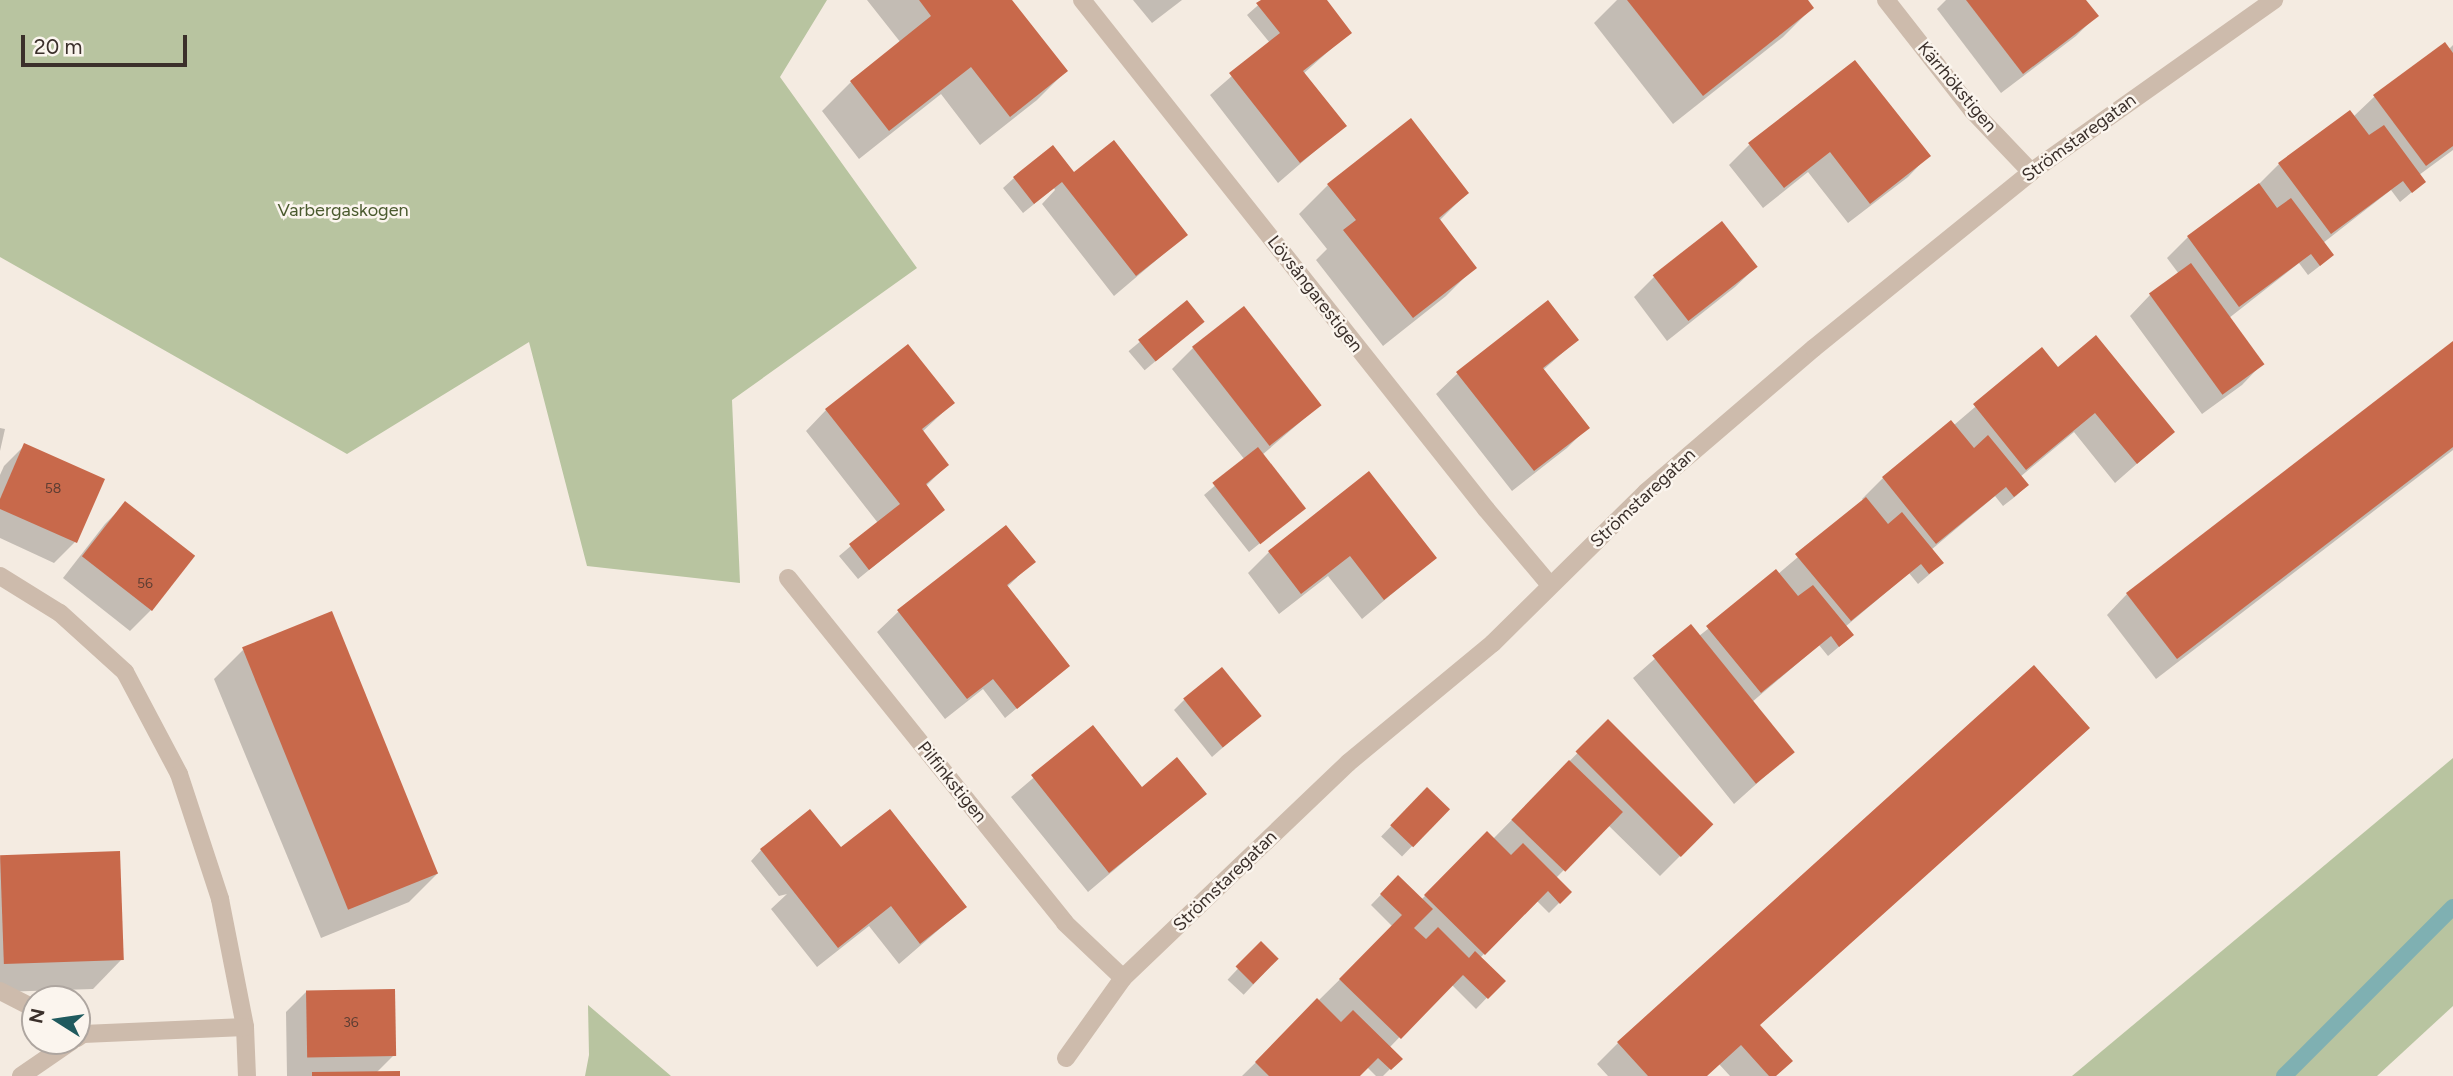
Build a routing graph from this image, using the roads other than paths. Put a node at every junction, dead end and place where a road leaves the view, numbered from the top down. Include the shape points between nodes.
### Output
1 (1082, 0) edge
2 (1886, 0) edge
3 (2274, 0) edge
4 (2031, 172) junction
5 (0, 576) edge
6 (788, 578) dead end
7 (1550, 585) junction
8 (1123, 978) junction
9 (0, 991) edge
10 (21, 1002) edge
11 (245, 1027) junction
12 (91, 1035) edge
13 (50, 1055) edge
14 (1066, 1058) dead end
15 (21, 1076) edge
16 (247, 1076) edge

1 - 7 street, Lövsångarestigen
2 - 4 street, Kärrhökstigen via 1972,110
3 - 4 street, Strömstaregatan
4 - 7 street, Strömstaregatan via 1646,492
5 - 11 street via 60,613 125,672 179,774 220,899
6 - 8 street, Pilfinkstigen via 1065,923
7 - 8 street, Strömstaregatan via 1493,643 1348,763
8 - 14 street, Strömstaregatan
9 - 10 street
11 - 12 street
11 - 16 street
13 - 15 street

